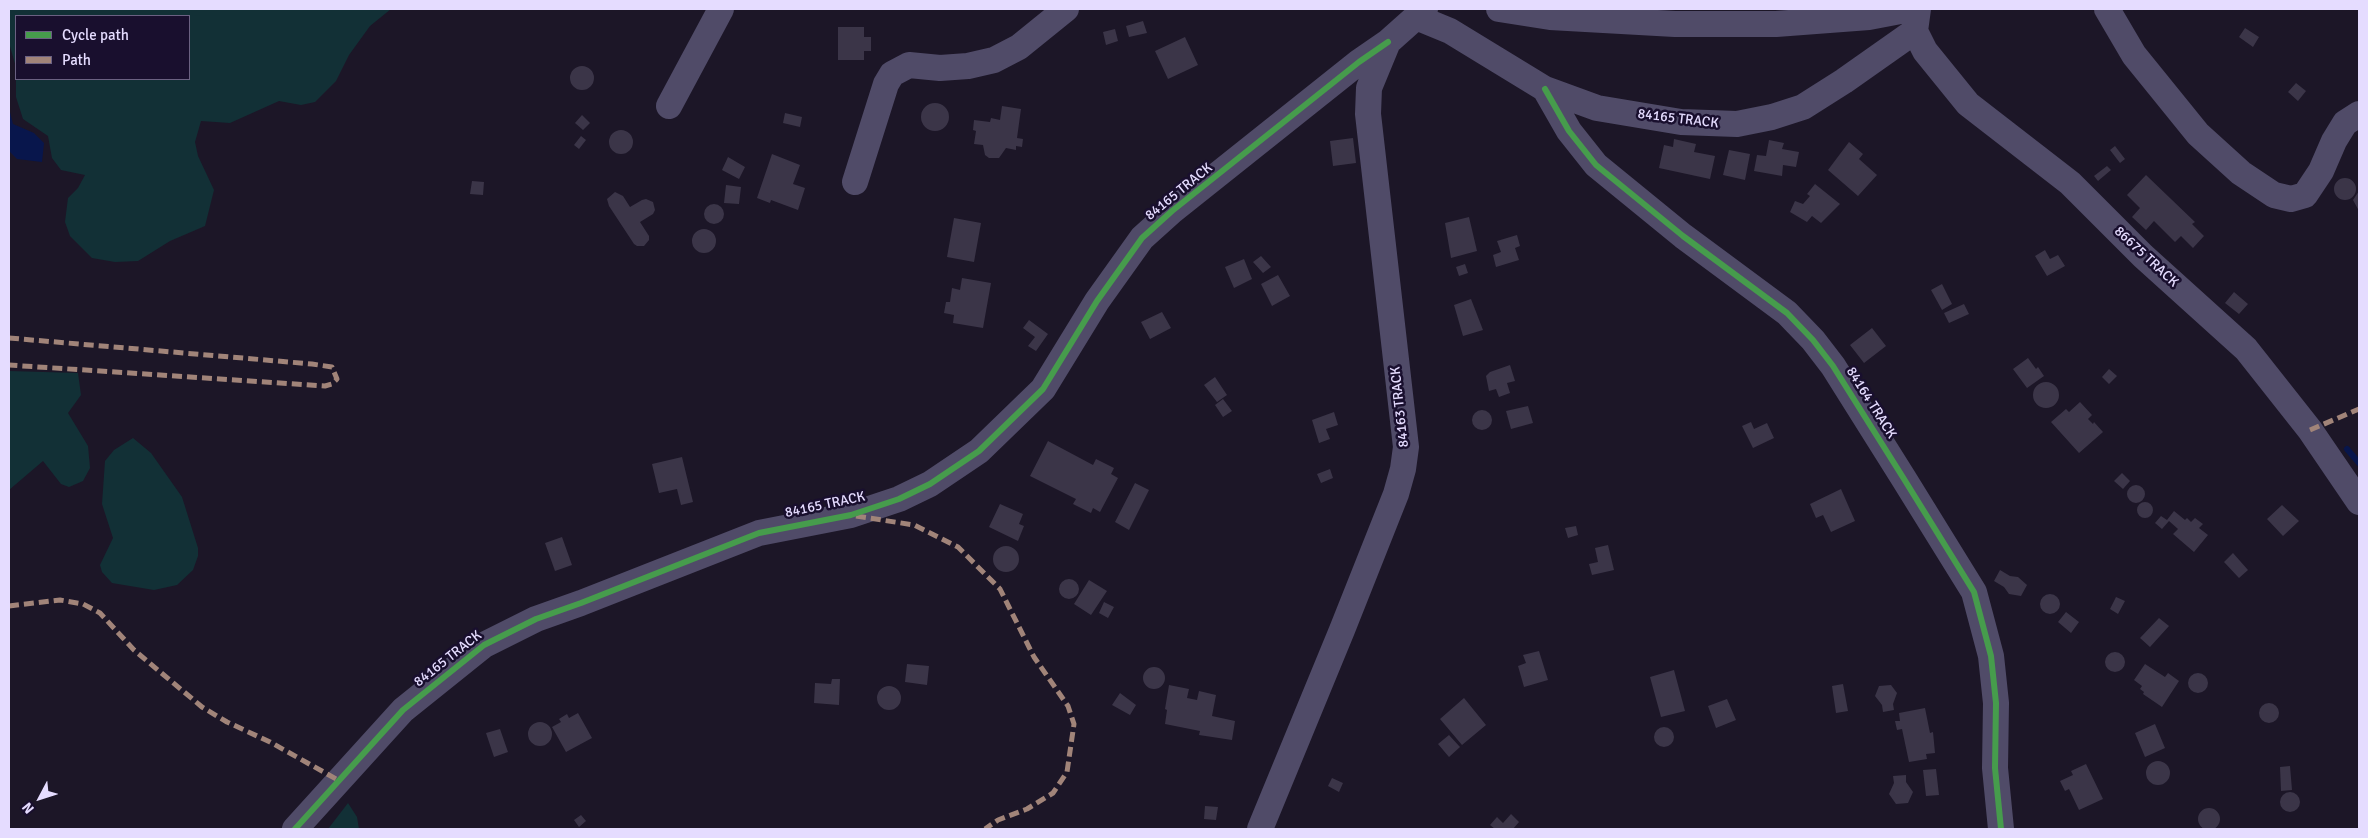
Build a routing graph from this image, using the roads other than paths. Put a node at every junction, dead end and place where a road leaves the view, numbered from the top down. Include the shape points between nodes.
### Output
1 (721, 9) edge
2 (1066, 9) edge
3 (1499, 9) edge
4 (2107, 9) edge
5 (1420, 13) edge
6 (1915, 16) edge
7 (1388, 42) junction
8 (1545, 89) junction
9 (669, 106) dead end
10 (2359, 114) edge
11 (855, 182) dead end
12 (2359, 502) edge
13 (295, 829) edge
14 (1260, 829) edge
15 (2001, 829) edge

1 - 9 street
2 - 11 street via 1019,46 994,60 940,68 909,65 892,74
3 - 6 street via 1560,17 1675,24 1776,24
4 - 10 street via 2134,56 2198,134 2241,172 2274,195 2291,199 2304,195 2321,171 2345,123
5 - 7 street, 84163 TRACK
5 - 8 street, 84165 TRACK
6 - 8 street, 84165 TRACK via 1880,57 1803,106 1737,124 1681,122 1597,108
6 - 12 street, 86675 TRACK via 1925,51 1968,104 2070,183 2246,349 2310,430
7 - 13 street, 84165 TRACK via 1338,78 1142,238 1097,301 1043,389 979,451 930,484 898,499 851,515 759,533 536,619 484,645 403,710
7 - 14 street, 84163 TRACK via 1369,88 1368,114 1406,447 1403,469 1342,630
8 - 15 street, 84164 TRACK via 1569,132 1596,165 1683,236 1780,308 1813,340 1904,478 1974,592 1992,666 1996,703 1995,768

